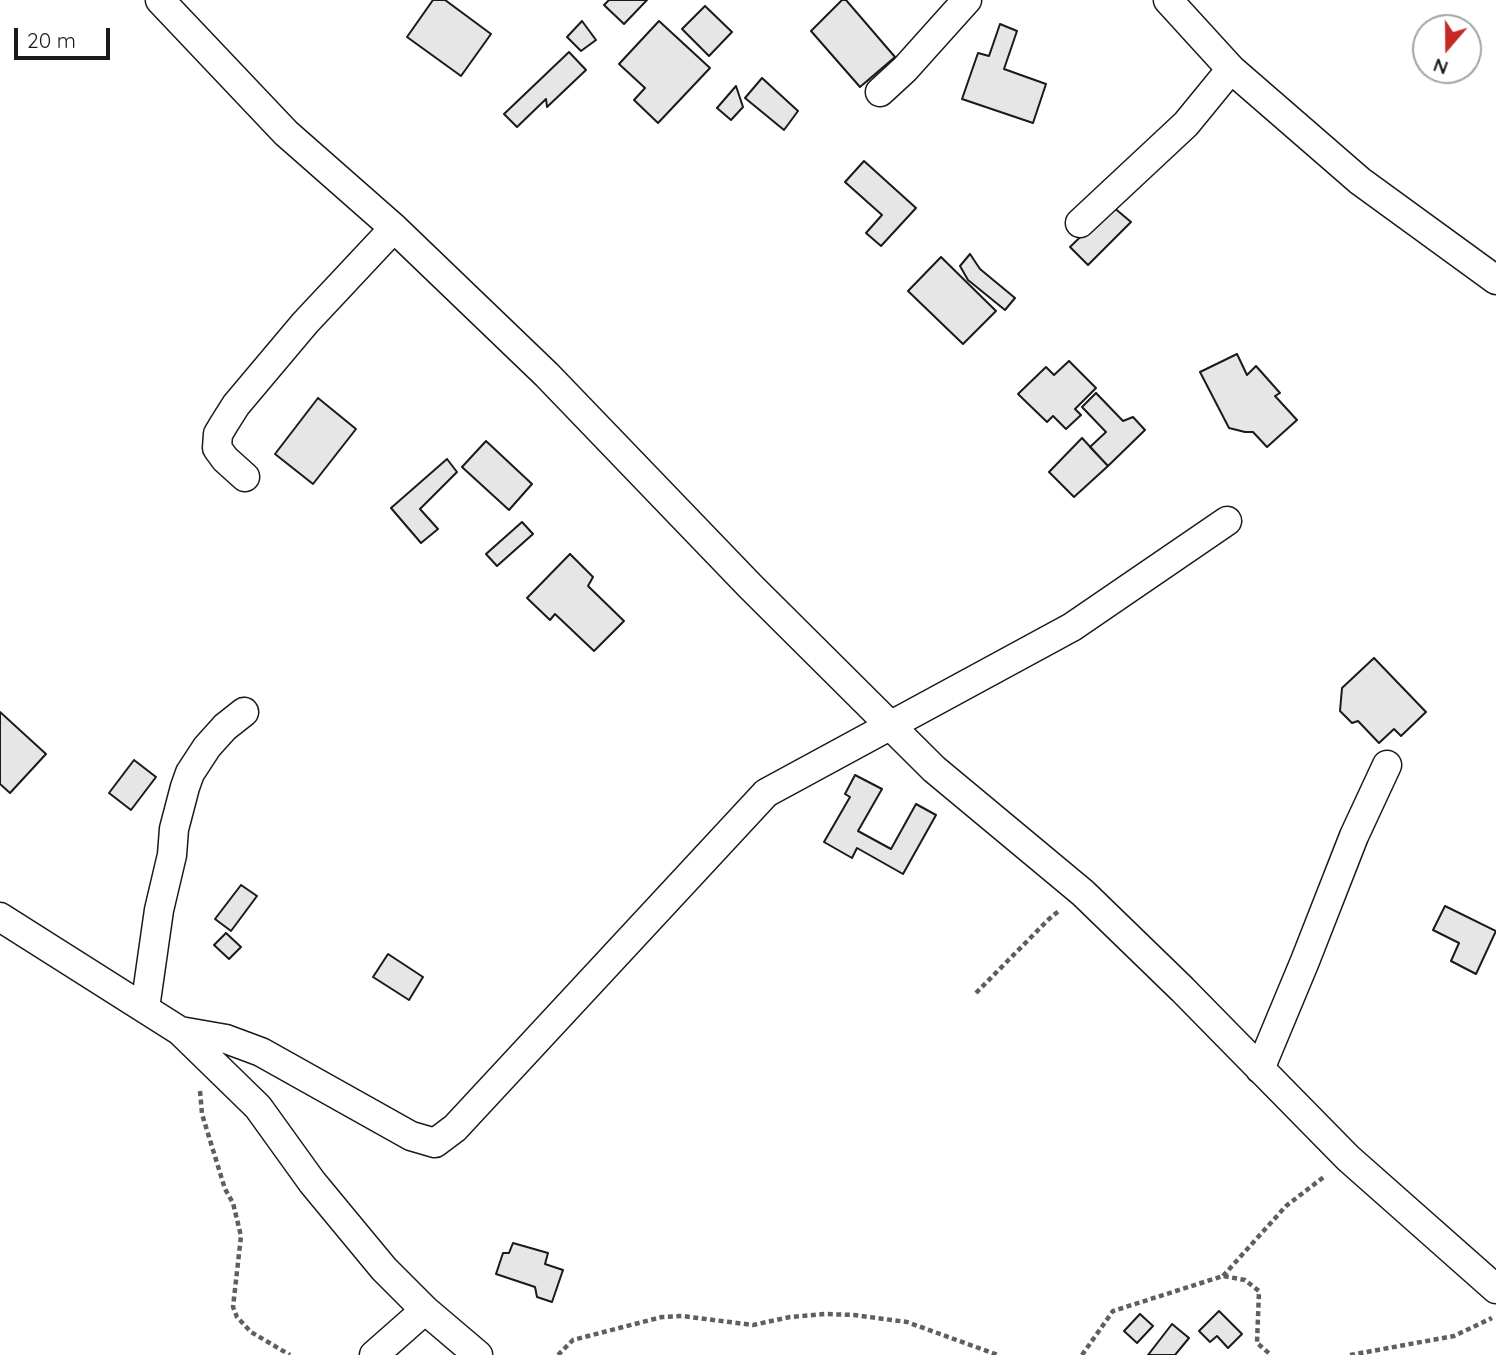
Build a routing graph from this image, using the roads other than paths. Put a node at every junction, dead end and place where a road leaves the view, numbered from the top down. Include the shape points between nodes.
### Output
1 (160, 0) edge
2 (967, 0) edge
3 (1168, 0) edge
4 (1231, 69) junction
5 (880, 92) dead end
6 (1080, 223) dead end
7 (394, 228) junction
8 (1496, 280) edge
9 (245, 477) dead end
10 (1227, 521) dead end
11 (244, 712) dead end
12 (891, 725) junction
13 (1387, 765) dead end
14 (0, 917) edge
15 (145, 1008) junction
16 (180, 1031) junction
17 (1260, 1069) junction
18 (1496, 1289) edge
19 (425, 1310) junction
20 (374, 1355) edge
21 (478, 1355) edge

1 - 7 street via 286,133
2 - 5 street
3 - 4 street
4 - 6 street via 1185,124
4 - 8 street via 1360,181
7 - 9 street via 305,323 223,424 217,448
7 - 12 street via 547,375
10 - 12 street via 1072,627
11 - 15 street via 207,747 185,787 159,910
12 - 16 street via 766,793 455,1128 435,1143 411,1136 261,1052 226,1039
12 - 17 street via 934,769 1083,893
13 - 17 street
14 - 15 street
15 - 16 street
16 - 19 street via 258,1107 358,1239
17 - 18 street via 1348,1158
19 - 20 street
19 - 21 street

